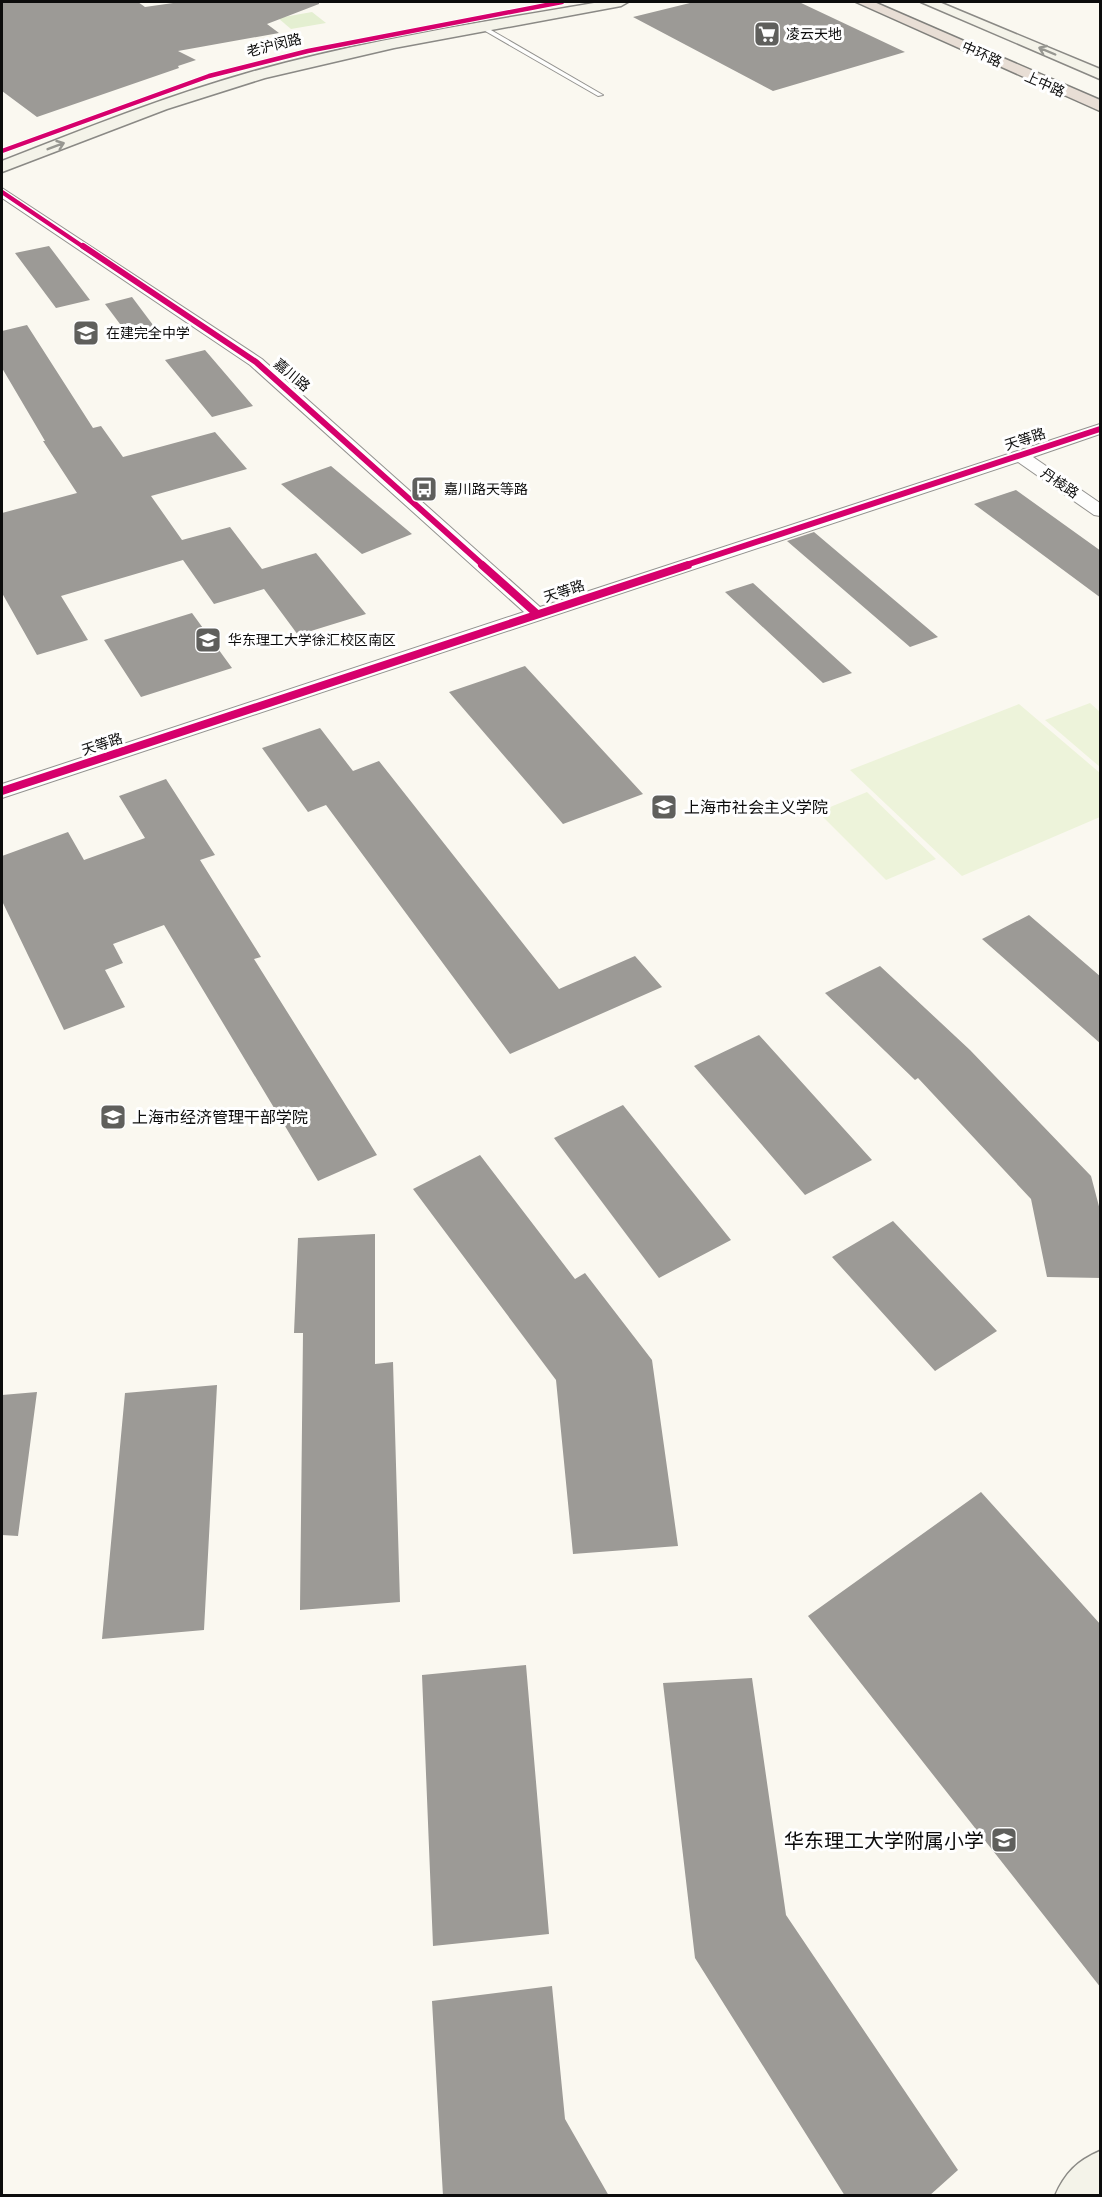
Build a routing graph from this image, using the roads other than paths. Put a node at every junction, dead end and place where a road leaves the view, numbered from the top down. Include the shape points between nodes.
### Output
1 (562, 2) edge
2 (621, 2) edge
3 (858, 2) edge
4 (863, 2) edge
5 (896, 2) edge
6 (928, 2) edge
7 (482, 27) junction
8 (1101, 74) edge
9 (1101, 90) edge
10 (600, 95) dead end
11 (1101, 107) edge
12 (2, 151) edge
13 (2, 167) edge
14 (2, 192) edge
15 (1101, 429) edge
16 (1020, 455) junction
17 (1101, 511) edge
18 (537, 614) junction
19 (2, 791) edge
20 (1101, 2177) edge
21 (1081, 2196) edge

1 - 12 main road, 老沪闵路 via 330,46 209,76
2 - 7 main road, 老沪闵路
3 - 11 main road, 上中路
4 - 11 highway, 中环路
5 - 9 highway, 中环路
8 -> 6 main road, 上中路
7 - 10 lane
13 -> 7 main road, 老沪闵路 via 257,75
14 - 18 street, 嘉川路 via 256,362
15 - 16 street, 天等路
16 - 17 street, 丹棱路
16 - 18 street, 天等路
18 - 19 street, 天等路
20 - 21 main road

